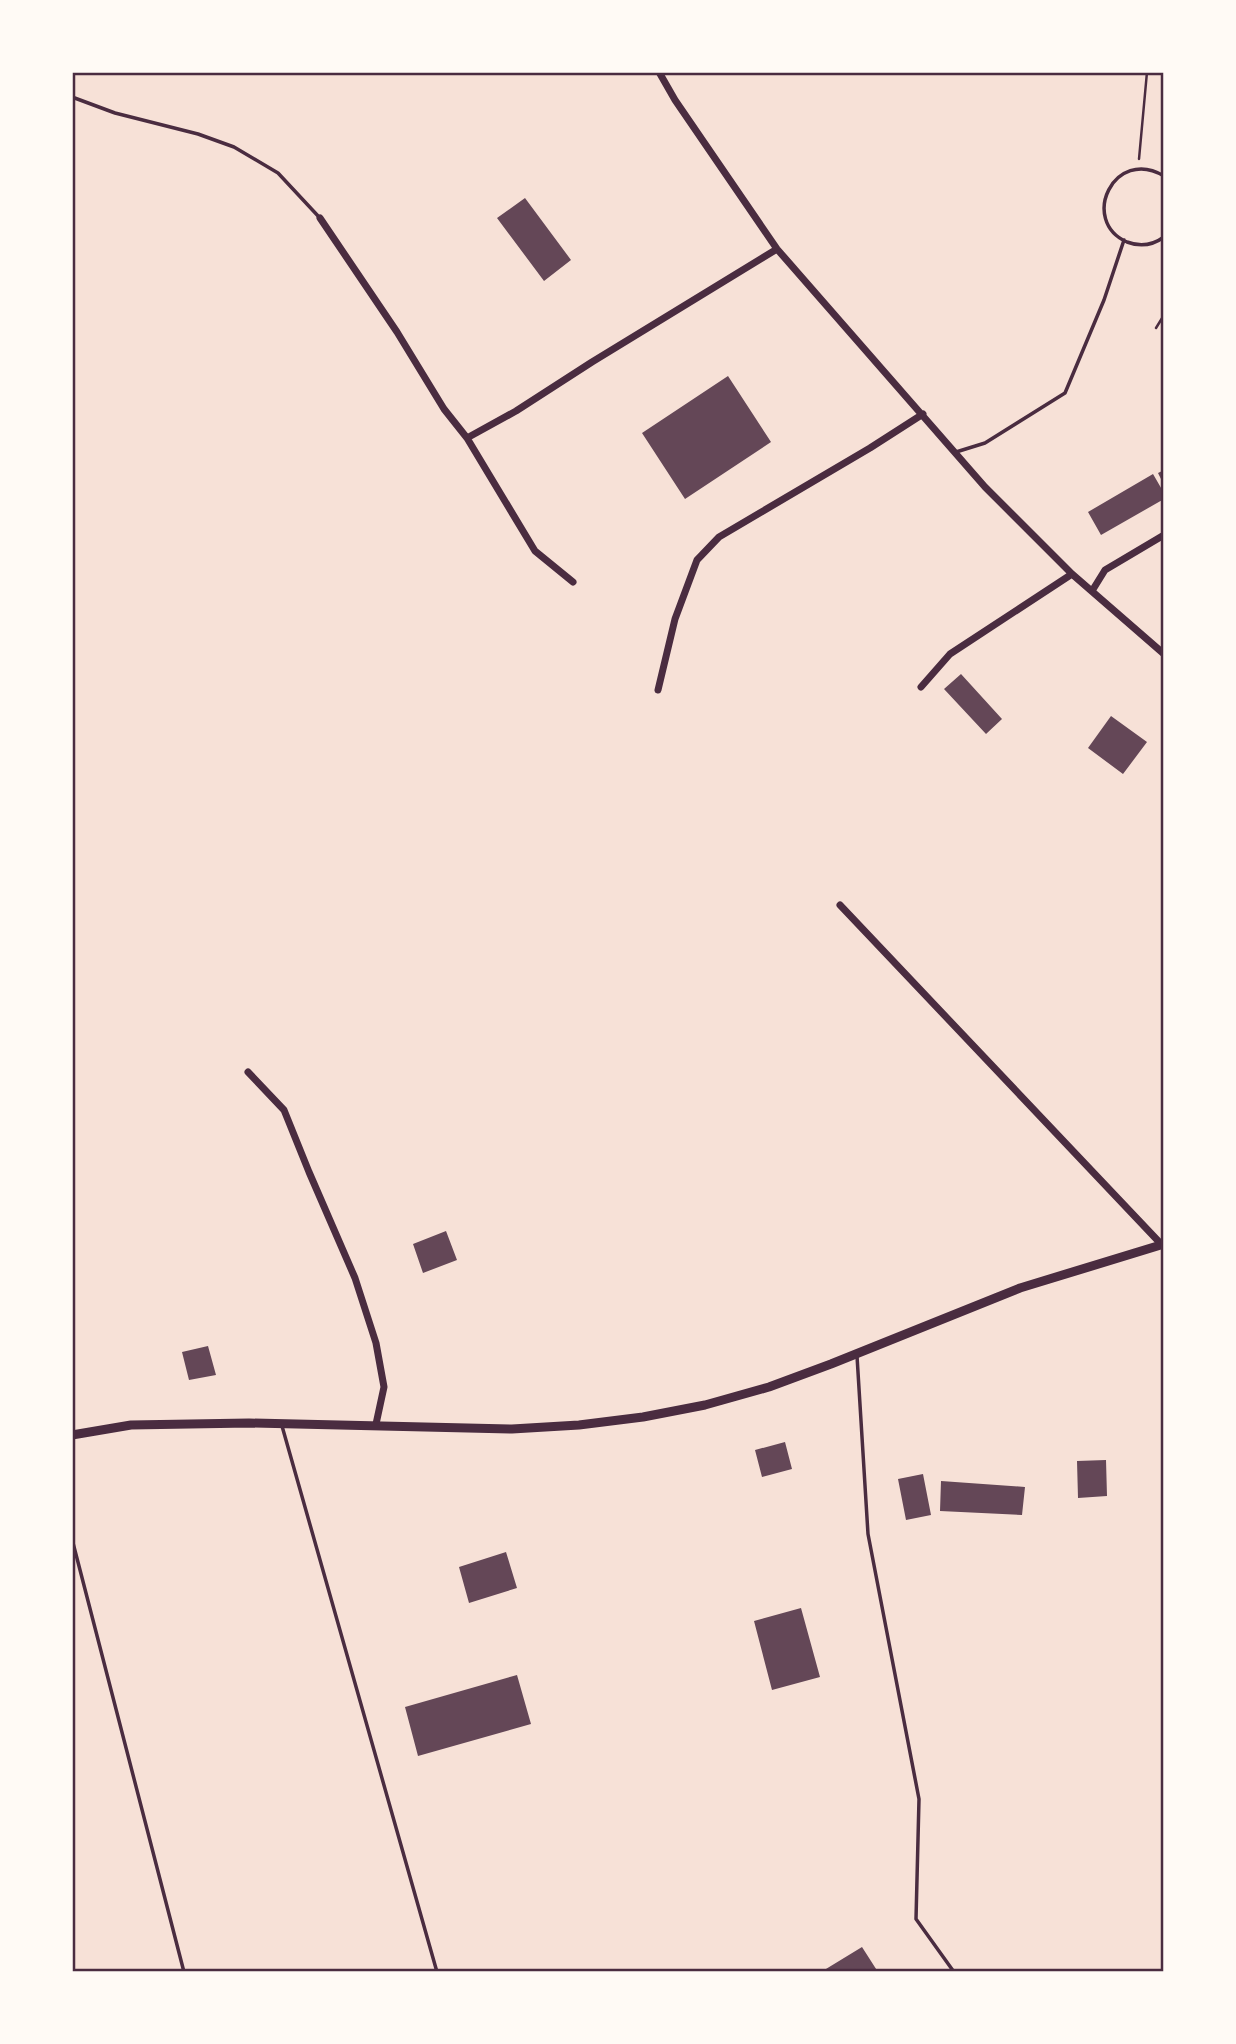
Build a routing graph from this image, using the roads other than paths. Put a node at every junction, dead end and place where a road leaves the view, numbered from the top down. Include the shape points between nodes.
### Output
1 (659, 72) edge
2 (72, 97) edge
3 (1164, 176) edge
4 (320, 218) joint
5 (1164, 237) edge
6 (1124, 240) junction
7 (777, 249) junction
8 (923, 414) junction
9 (467, 438) junction
10 (955, 452) junction
11 (1164, 535) edge
12 (1072, 574) junction
13 (573, 582) dead end
14 (1092, 591) junction
15 (1164, 654) edge
16 (921, 687) dead end
17 (658, 690) dead end
18 (840, 905) dead end
19 (248, 1072) dead end
20 (1163, 1245) edge
21 (857, 1353) junction
22 (281, 1424) junction
23 (376, 1424) junction
24 (72, 1435) edge
25 (72, 1539) edge
26 (184, 1972) edge
27 (437, 1972) edge
28 (954, 1972) edge

1 - 7 street
2 - 4 lane via 234,147 278,173
3 - 6 lane via 1138,169 1126,172 1108,188 1104,212
4 - 9 street via 444,410
5 - 6 lane via 1149,244
6 - 10 lane via 1065,393 985,443
7 - 8 street
7 - 9 street
8 - 10 street
8 - 17 street via 719,537 697,560 675,619
9 - 13 street via 535,551
10 - 12 street
11 - 14 street via 1105,570
12 - 14 street
12 - 16 street via 950,654
14 - 15 street
18 - 20 street
19 - 23 street via 284,1110 355,1278 376,1343 384,1387
20 - 21 street via 1020,1288
21 - 23 street via 769,1387 643,1417 512,1429
21 - 28 lane via 868,1534 919,1799 916,1919
22 - 23 street
22 - 24 street via 131,1426
22 - 27 lane
25 - 26 lane

